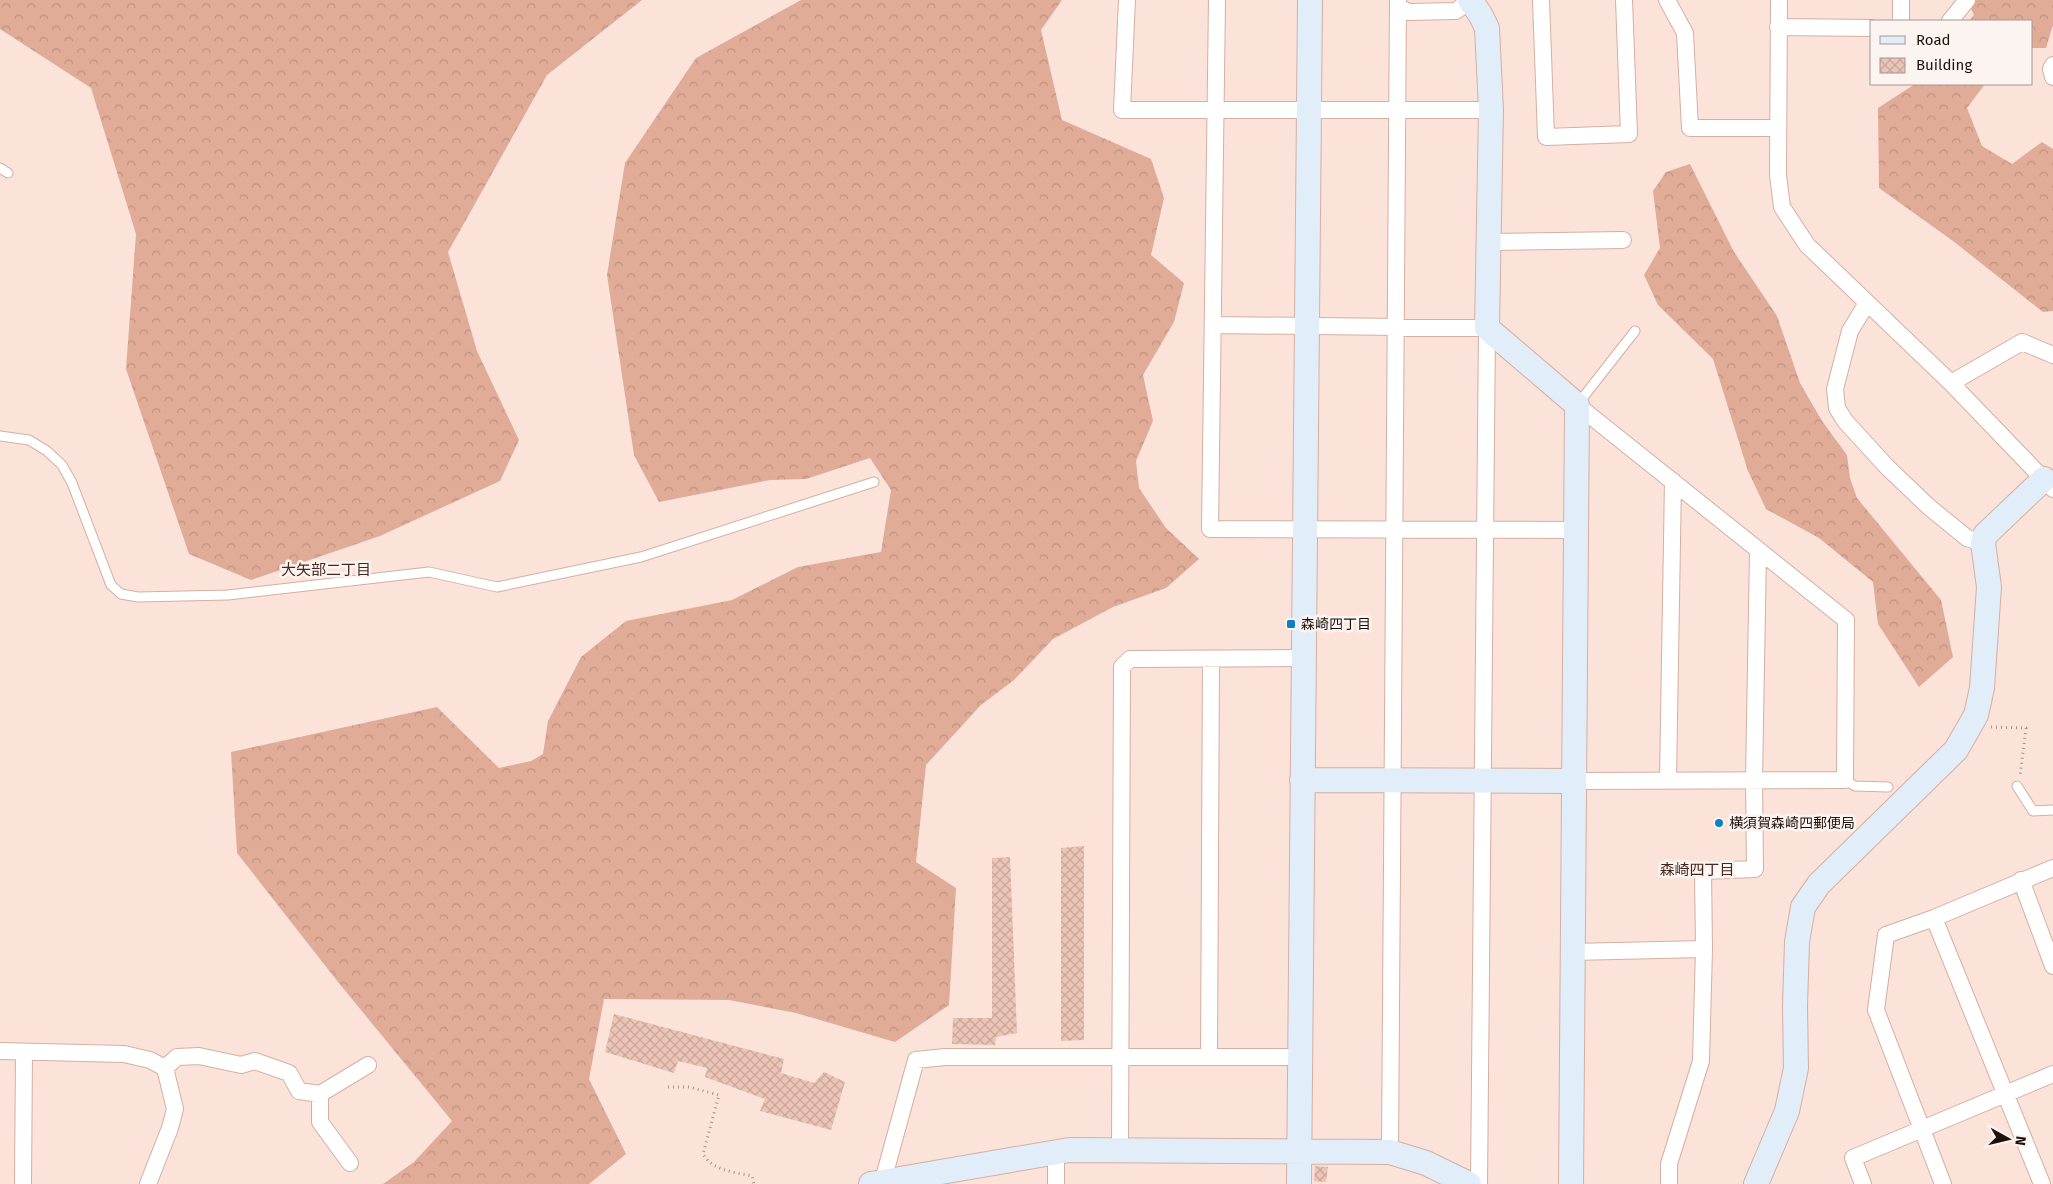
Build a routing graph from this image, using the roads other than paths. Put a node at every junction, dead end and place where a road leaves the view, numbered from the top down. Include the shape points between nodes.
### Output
1 (1127, 0) edge
2 (1217, 0) edge
3 (1310, 0) edge
4 (1541, 0) edge
5 (1624, 0) edge
6 (1667, 0) edge
7 (1779, 0) edge
8 (1902, 0) edge
9 (1967, 0) edge
10 (1398, 3) edge
11 (1476, 3) edge
12 (1901, 20) edge
13 (1951, 20) edge
14 (1778, 28) junction
15 (1870, 28) edge
16 (2053, 65) edge
17 (2053, 77) edge
18 (1217, 110) junction
19 (1309, 110) junction
20 (1397, 110) junction
21 (1490, 110) junction
22 (1778, 128) junction
23 (1623, 240) dead end
24 (1488, 242) junction
25 (1866, 303) junction
26 (1214, 325) junction
27 (1307, 326) junction
28 (1396, 327) junction
29 (1488, 328) junction
30 (1635, 330) dead end
31 (2053, 355) edge
32 (1951, 383) junction
33 (1577, 405) junction
34 (0, 436) edge
35 (1673, 481) junction
36 (874, 482) dead end
37 (2048, 484) edge
38 (1304, 529) junction
39 (1394, 530) junction
40 (1486, 530) junction
41 (1576, 530) junction
42 (1983, 543) junction
43 (1758, 551) junction
44 (1302, 658) junction
45 (1211, 659) junction
46 (1302, 780) junction
47 (1392, 780) junction
48 (1668, 780) junction
49 (1754, 780) junction
50 (1845, 780) junction
51 (1574, 781) junction
52 (1484, 782) junction
53 (2017, 786) road end
54 (1888, 787) dead end
55 (2053, 810) edge
56 (2053, 868) edge
57 (2021, 880) junction
58 (1934, 918) junction
59 (1704, 949) junction
60 (1572, 952) junction
61 (2053, 966) edge
62 (0, 1051) edge
63 (24, 1052) junction
64 (1119, 1055) junction
65 (1208, 1056) junction
66 (1300, 1057) junction
67 (368, 1065) dead end
68 (164, 1068) junction
69 (2053, 1074) edge
70 (320, 1094) junction
71 (2005, 1094) junction
72 (1921, 1130) junction
73 (1120, 1150) junction
74 (1299, 1150) junction
75 (1056, 1151) junction
76 (1390, 1152) junction
77 (350, 1163) dead end
78 (967, 1175) edge
79 (879, 1183) edge
80 (23, 1184) edge
81 (148, 1184) edge
82 (1056, 1184) edge
83 (1299, 1184) edge
84 (1469, 1184) edge
85 (1479, 1184) edge
86 (1571, 1184) edge
87 (1669, 1184) edge
88 (1756, 1184) edge
89 (1863, 1184) edge
90 (1942, 1184) edge
91 (2042, 1184) edge

1 - 18 street via 1122,110
2 - 18 street
3 - 19 street
4 - 5 street via 1546,137 1629,134
6 - 22 street via 1685,32 1690,128
7 - 14 street
8 - 12 street
9 - 13 street
10 - 11 street via 1408,12 1456,12
10 - 20 street
11 - 21 street via 1487,28
14 - 15 street
14 - 22 street
16 - 17 street
18 - 19 street
18 - 26 street
19 - 20 street
19 - 27 street
20 - 21 street
20 - 28 street
21 - 24 street
22 - 25 street via 1782,207 1807,245
23 - 24 street
24 - 29 street
25 - 32 street
25 - 42 street via 1850,331 1835,389 1837,408 1887,467 1929,508 1966,538
26 - 27 street
26 - 38 street via 1210,528
27 - 28 street
27 - 38 street
28 - 29 street
28 - 39 street
29 - 33 street
29 - 40 street
30 - 33 lane
31 - 32 street via 2022,342
32 - 37 street
33 - 35 street
33 - 41 street
34 - 36 lane via 29,440 62,465 72,483 110,585 121,594 138,597 228,594 429,572 497,587 641,557
35 - 43 street
35 - 48 street
37 - 42 street via 1986,535
38 - 39 street
38 - 44 street
39 - 40 street
39 - 47 street
40 - 41 street
40 - 52 street
41 - 51 street
42 - 88 street via 1989,587 1982,688 1976,715 1956,750 1819,884 1803,907 1796,942 1796,1068 1787,1111
43 - 49 street
43 - 50 street via 1846,620
44 - 45 street
44 - 46 street
45 - 64 street via 1130,659 1122,667
45 - 65 street
46 - 47 street
46 - 66 street
47 - 52 street
47 - 76 street
48 - 49 street
48 - 51 street
49 - 50 street
49 - 59 street via 1755,869 1703,870
50 - 54 lane via 1856,786
51 - 52 street
51 - 60 street
52 - 85 street
53 - 55 lane via 2033,812
56 - 57 street
57 - 58 street
57 - 61 street
58 - 71 street
58 - 72 street via 1886,935 1876,1010
59 - 60 street
59 - 87 street via 1701,1061 1669,1164
60 - 86 street
62 - 63 street
63 - 68 street via 124,1054 150,1060
63 - 80 street
64 - 65 street
64 - 73 street
64 - 79 street via 946,1056 916,1060
65 - 66 street
66 - 74 street
67 - 70 street
68 - 70 street via 177,1057 199,1056 241,1065 255,1061 289,1073 299,1091
68 - 81 street via 175,1109
69 - 71 street
70 - 77 street via 320,1122
71 - 72 street
71 - 91 street
72 - 89 street via 1853,1158
72 - 90 street
73 - 74 street
73 - 75 street
74 - 76 street
74 - 83 street
75 - 78 street
75 - 82 street
76 - 84 street via 1426,1163
78 - 79 street

